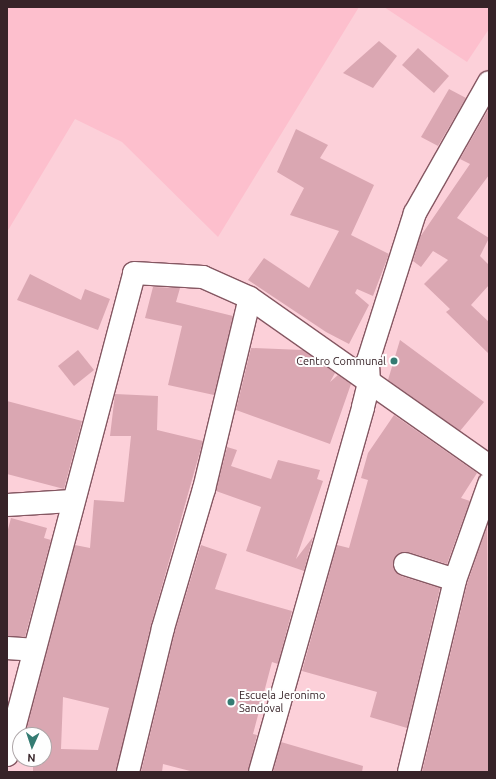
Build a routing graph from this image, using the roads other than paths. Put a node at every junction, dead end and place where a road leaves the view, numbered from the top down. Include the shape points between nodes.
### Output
1 (489, 82) edge
2 (250, 298) junction
3 (368, 383) junction
4 (489, 466) edge
5 (489, 484) edge
6 (73, 501) junction
7 (7, 505) edge
8 (405, 564) dead end
9 (455, 580) junction
10 (7, 648) edge
11 (33, 650) junction
12 (7, 755) edge
13 (128, 772) edge
14 (260, 772) edge
15 (409, 772) edge

1 - 3 street via 415,213 368,361
2 - 3 street
2 - 6 street via 203,277 134,273
2 - 13 street via 204,489 163,628
3 - 4 street
3 - 14 street
5 - 9 street
6 - 7 street
6 - 11 street
8 - 9 street
9 - 15 street
10 - 11 street
11 - 12 street

